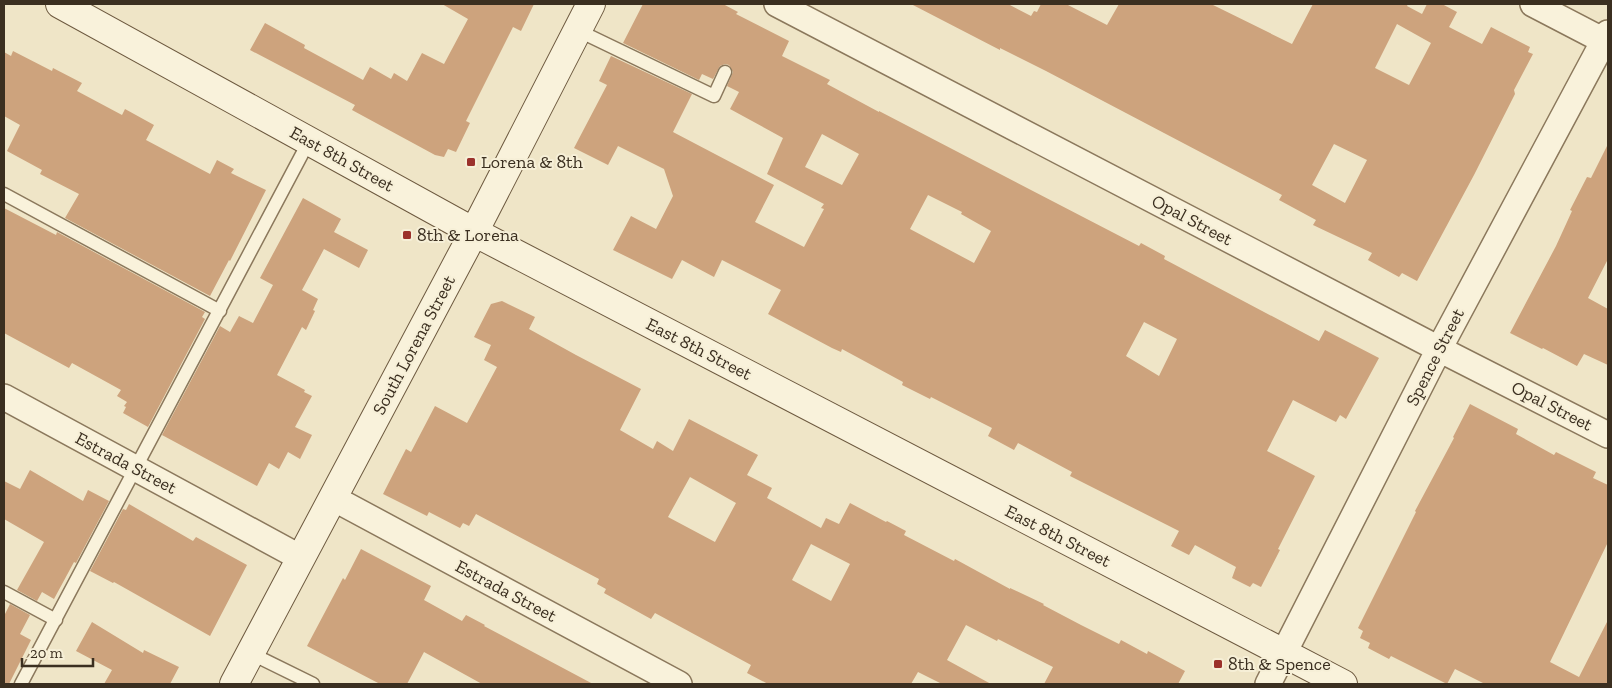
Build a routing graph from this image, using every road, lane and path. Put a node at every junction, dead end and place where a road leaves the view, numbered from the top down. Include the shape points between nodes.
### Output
1 (60, 4) edge
2 (591, 4) edge
3 (777, 4) edge
4 (1533, 4) edge
5 (577, 30) junction
6 (1607, 39) edge
7 (725, 72) dead end
8 (309, 141) junction
9 (4, 194) edge
10 (474, 232) junction
11 (220, 311) junction
12 (1439, 349) junction
13 (4, 397) edge
14 (1608, 435) edge
15 (137, 469) junction
16 (333, 498) junction
17 (301, 558) junction
18 (4, 592) edge
19 (56, 620) junction
20 (250, 653) junction
21 (1284, 653) junction
22 (22, 684) edge
23 (234, 684) edge
24 (313, 684) edge
25 (678, 684) edge
26 (1268, 684) edge
27 (1343, 684) edge

1 - 8 main road, East 8th Street
2 - 5 main road, South Lorena Street
3 - 12 street, Opal Street
4 - 6 street
5 - 7 lane via 714,96
5 - 10 main road, South Lorena Street
6 - 12 street, Spence Street
8 - 10 main road, East 8th Street
8 - 11 lane
9 - 11 lane
10 - 16 main road, South Lorena Street
10 - 21 main road, East 8th Street
11 - 15 lane
12 - 14 street, Opal Street
12 - 21 street, Spence Street
13 - 15 street, Estrada Street
15 - 17 street, Estrada Street
15 - 19 lane
16 - 17 main road, South Lorena Street
16 - 25 street, Estrada Street
17 - 20 main road, South Lorena Street
18 - 19 lane
19 - 22 lane
20 - 23 main road, South Lorena Street
20 - 24 lane
21 - 26 street, Spence Street
21 - 27 main road, East 8th Street

